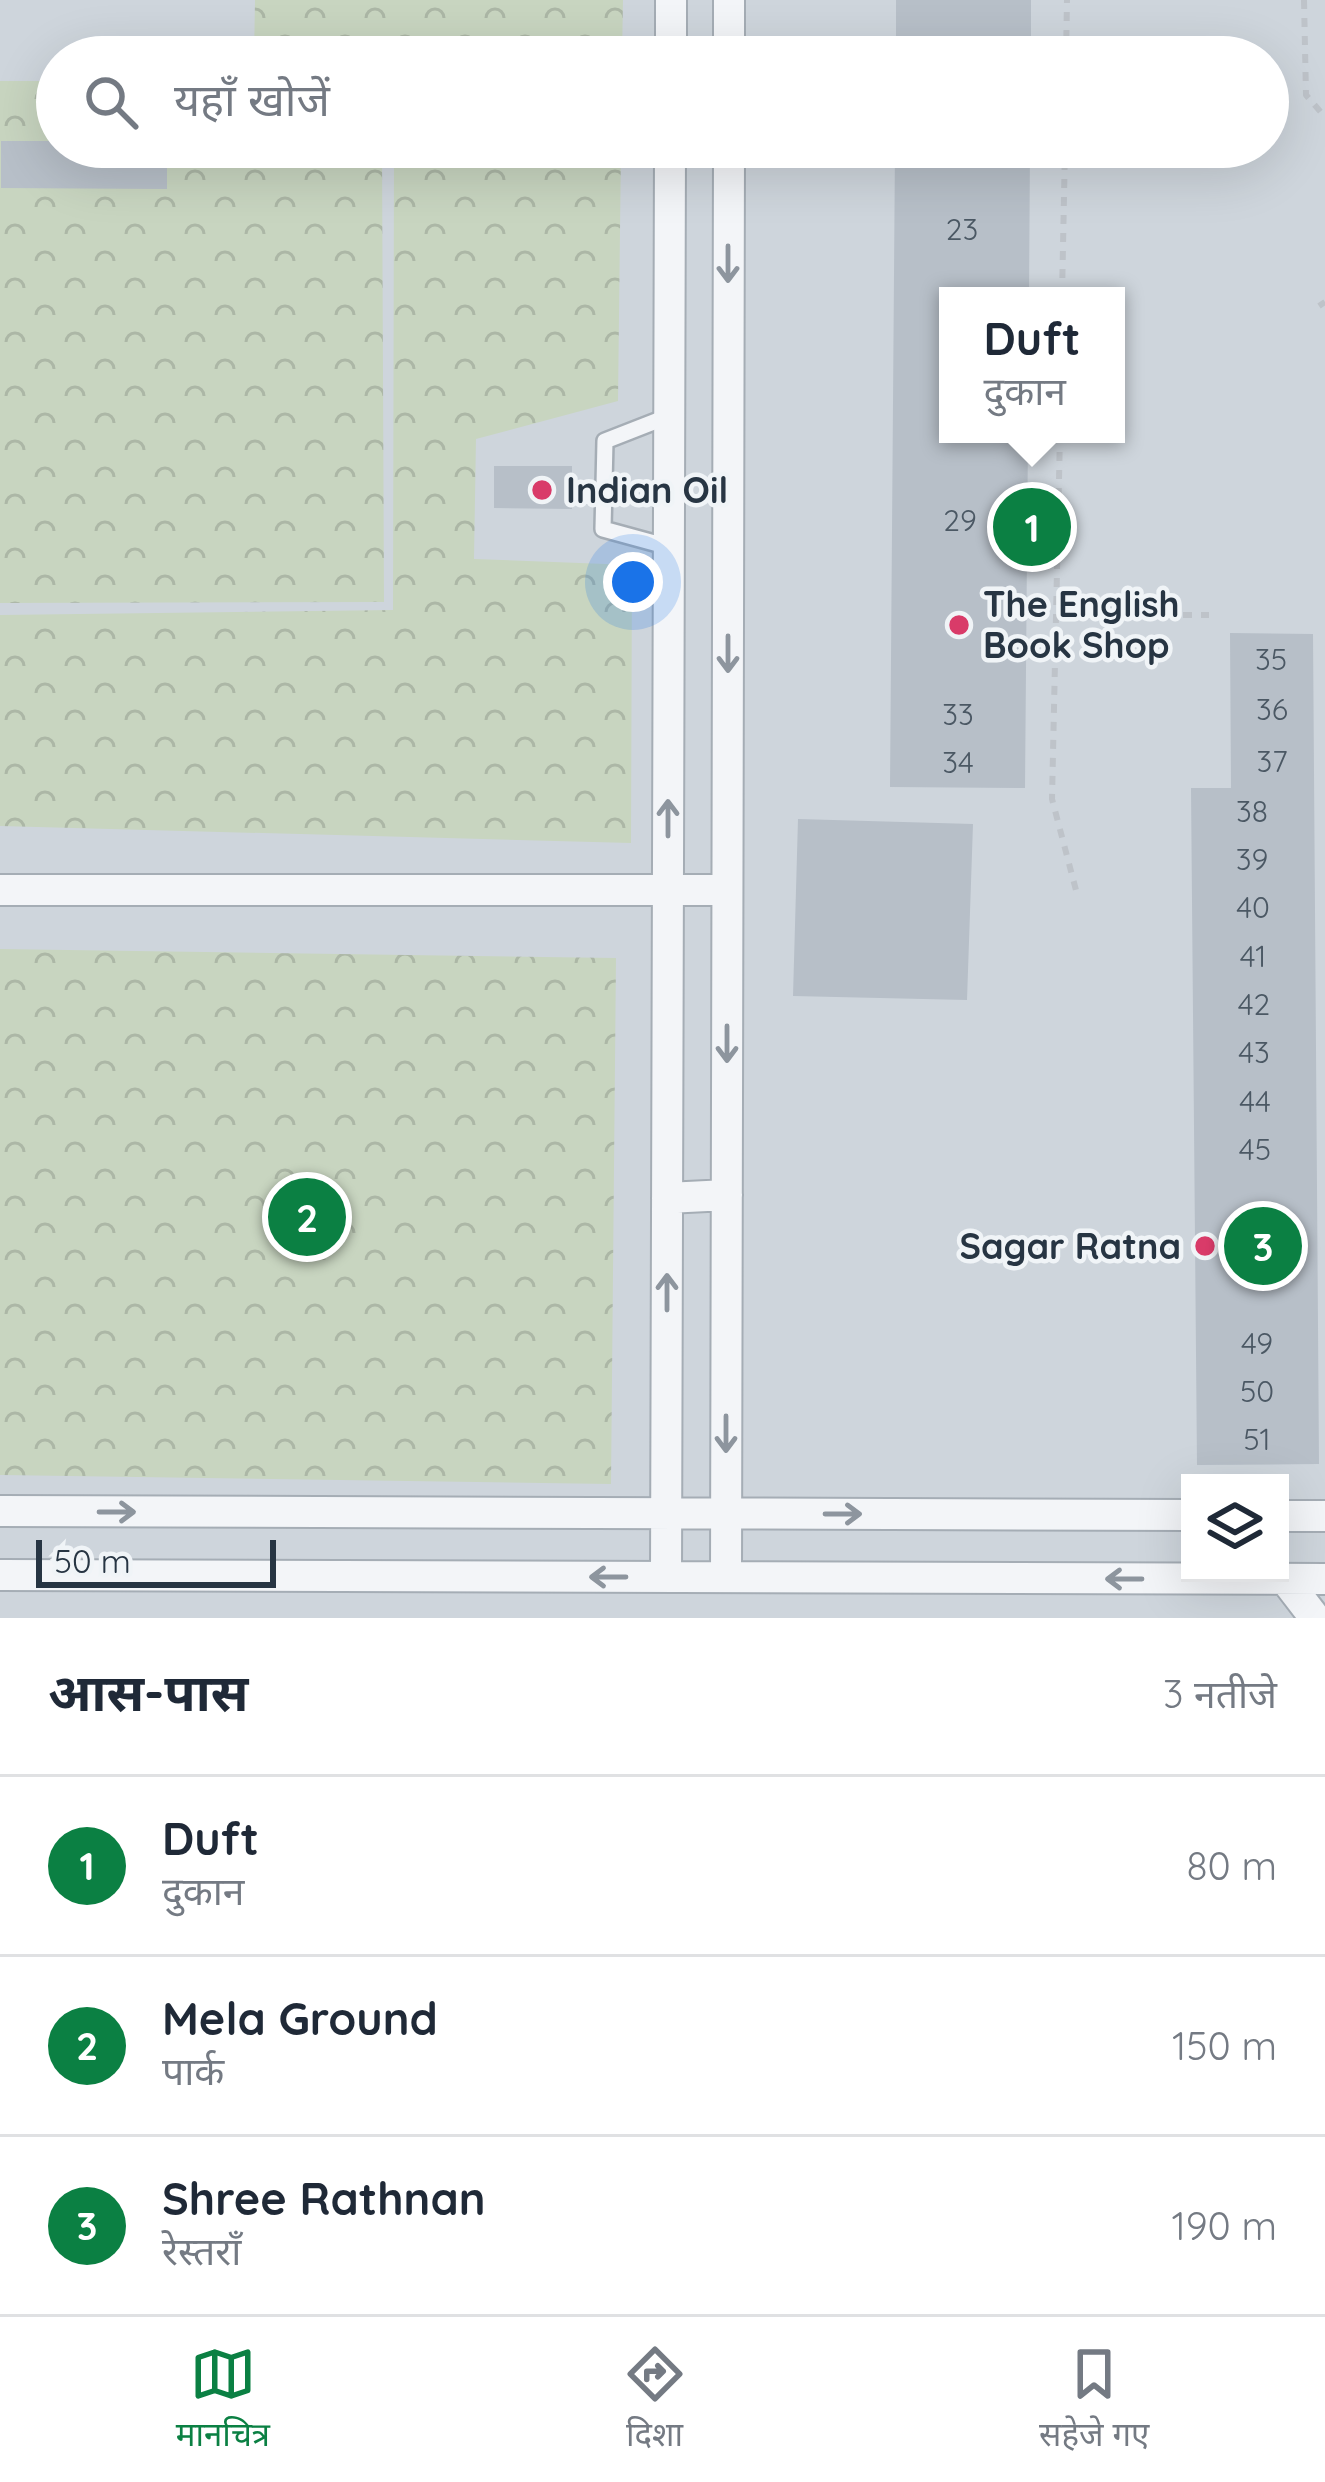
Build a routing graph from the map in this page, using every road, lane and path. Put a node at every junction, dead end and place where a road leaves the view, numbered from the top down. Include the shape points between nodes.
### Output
1 (671, 0) edge
2 (729, 0) edge
3 (1067, 0) edge
4 (1304, 0) edge
5 (670, 36) edge
6 (729, 36) edge
7 (1066, 36) edge
8 (1325, 117) edge
9 (670, 168) edge
10 (728, 168) edge
11 (1065, 168) edge
12 (1062, 287) edge
13 (670, 415) junction
14 (1060, 443) edge
15 (669, 548) junction
16 (1057, 615) junction
17 (1209, 615) dead end
18 (0, 890) edge
19 (668, 890) junction
20 (727, 890) junction
21 (1077, 894) dead end
22 (727, 1195) junction
23 (667, 1198) junction
24 (0, 1511) edge
25 (667, 1514) junction
26 (726, 1514) junction
27 (1181, 1516) edge
28 (1289, 1516) edge
29 (1325, 1516) edge
30 (0, 1575) edge
31 (666, 1577) junction
32 (726, 1577) junction
33 (1181, 1579) edge
34 (1289, 1579) edge
35 (1325, 1579) edge
36 (1287, 1582) edge
37 (1315, 1618) edge

1 - 5 street
2 - 6 street
3 - 7 path
4 - 8 path via 1306,95
9 - 13 street
10 -> 20 street
11 - 12 path
13 - 15 street
13 - 15 lane via 605,442 603,529
14 - 16 path
19 -> 15 street
16 - 17 path
16 - 21 path via 1052,799
18 - 19 street
19 - 20 street
19 - 23 street
20 -> 22 street
22 - 23 street
22 -> 26 street
25 -> 23 street
24 -> 25 street
25 - 26 street
25 - 31 street
26 -> 27 street
26 - 32 street
28 - 29 street
31 -> 30 street
31 - 32 street
33 -> 32 street
34 - 35 street
36 - 37 street

